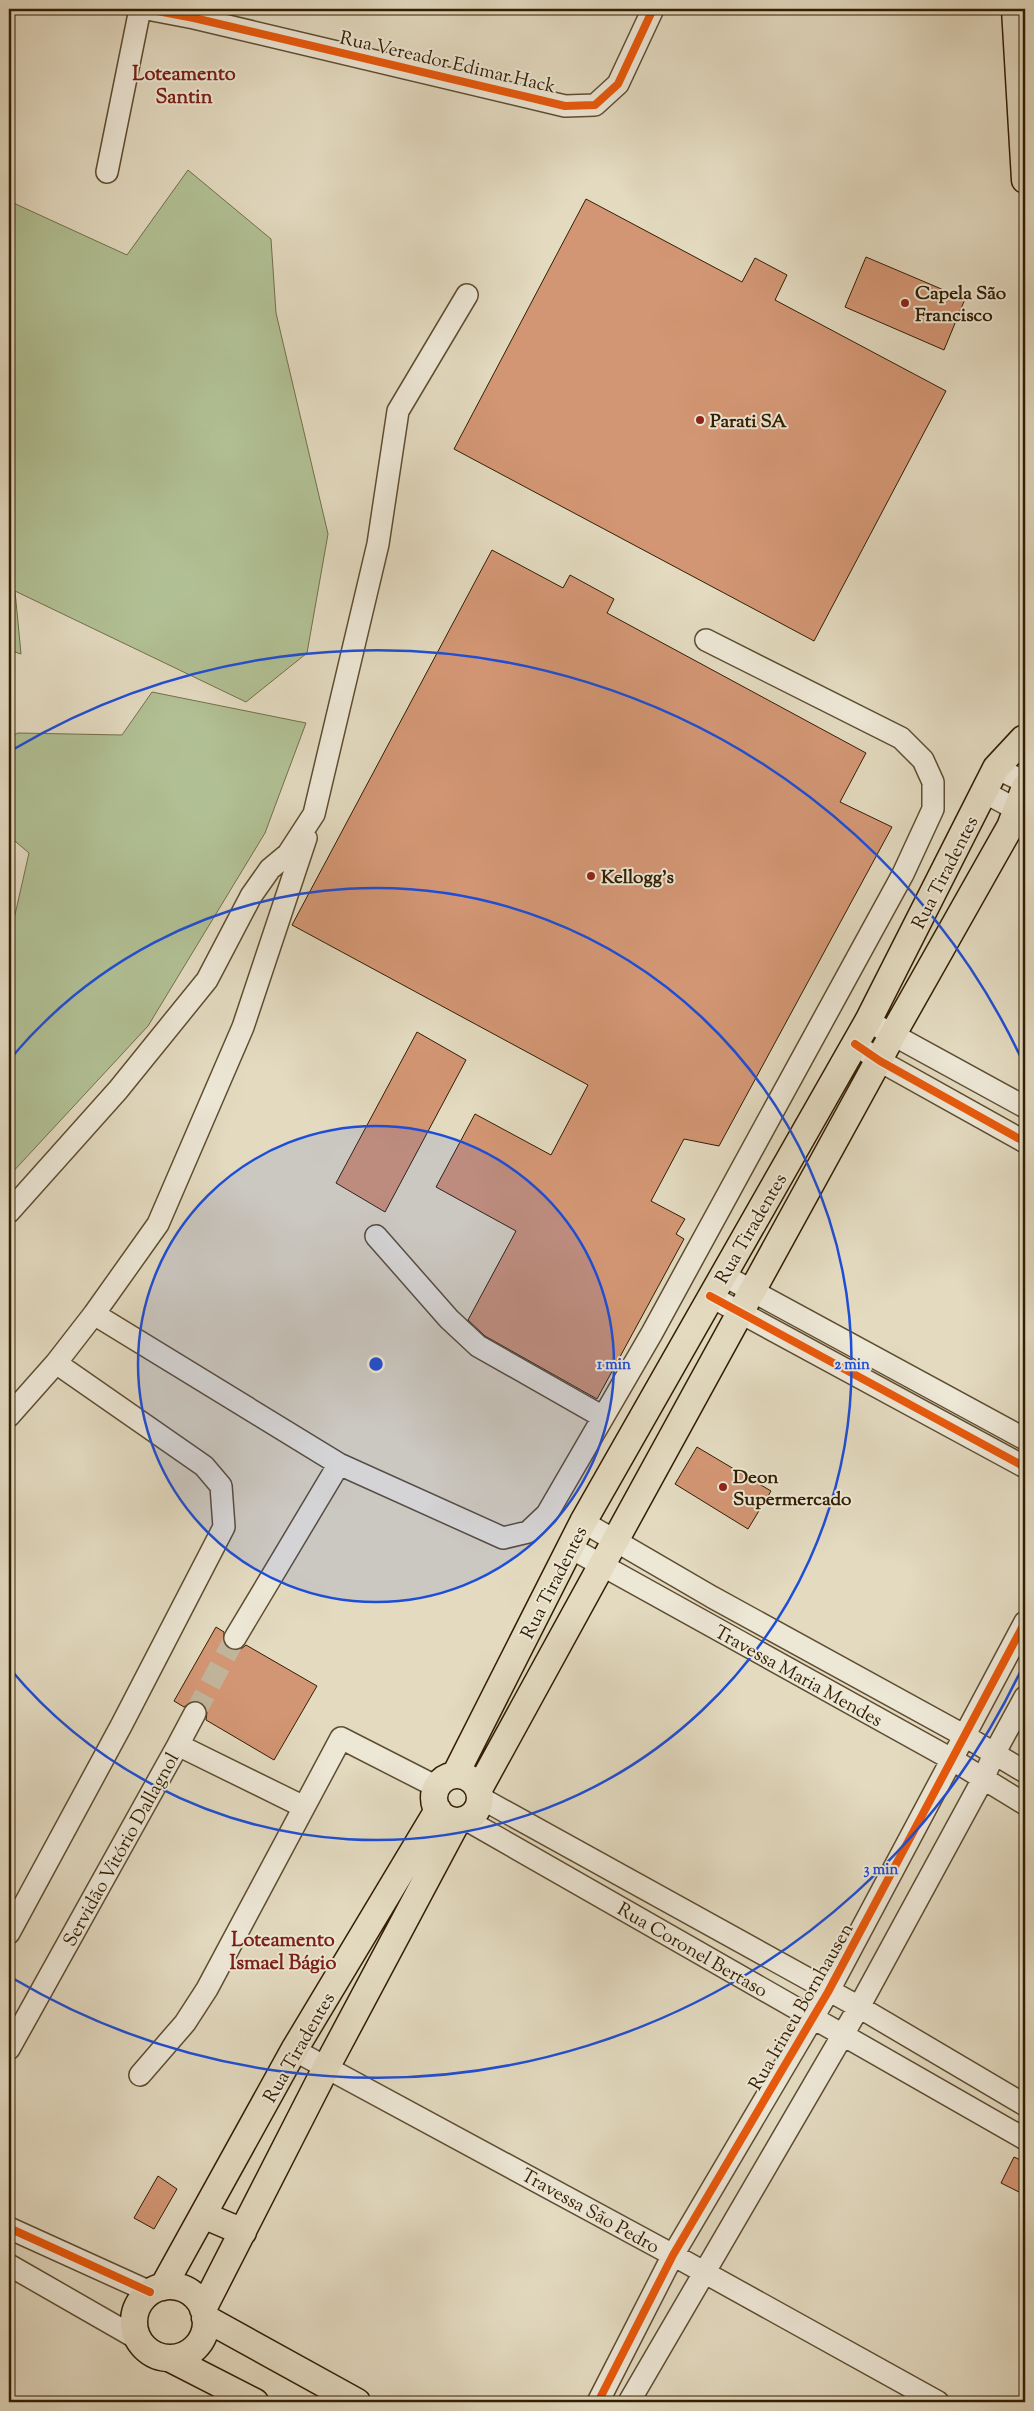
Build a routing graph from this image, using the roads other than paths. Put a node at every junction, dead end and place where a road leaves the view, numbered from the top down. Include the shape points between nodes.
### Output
1 (140, 9) edge
2 (146, 9) edge
3 (654, 9) edge
4 (1013, 10) edge
5 (107, 172) dead end
6 (1025, 180) edge
7 (467, 295) dead end
8 (706, 640) dead end
9 (1024, 732) edge
10 (996, 768) junction
11 (1025, 769) edge
12 (1025, 782) edge
13 (984, 792) junction
14 (1023, 804) edge
15 (314, 814) junction
16 (861, 1033) junction
17 (894, 1034) junction
18 (880, 1061) junction
19 (1022, 1105) edge
20 (1004, 1130) junction
21 (1025, 1142) edge
22 (9, 1212) edge
23 (376, 1236) dead end
24 (717, 1285) junction
25 (754, 1290) junction
26 (94, 1314) junction
27 (740, 1314) junction
28 (56, 1363) junction
29 (9, 1416) edge
30 (603, 1417) junction
31 (1025, 1439) edge
32 (339, 1464) junction
33 (1025, 1467) edge
34 (583, 1522) junction
35 (614, 1540) junction
36 (571, 1548) junction
37 (602, 1566) junction
38 (712, 1597) junction
39 (703, 1622) junction
40 (1022, 1633) edge
41 (235, 1638) tunnel mouth
42 (1025, 1697) edge
43 (195, 1713) tunnel mouth
44 (965, 1736) junction
45 (178, 1745) junction
46 (994, 1754) junction
47 (954, 1760) junction
48 (1025, 1772) edge
49 (983, 1780) junction
50 (479, 1793) junction
51 (450, 1803) junction
52 (1025, 1804) edge
53 (304, 1807) junction
54 (654, 1894) junction
55 (640, 1919) junction
56 (9, 1932) edge
57 (828, 1992) junction
58 (859, 2007) junction
59 (814, 2018) junction
60 (843, 2033) junction
61 (9, 2049) edge
62 (294, 2050) junction
63 (327, 2066) junction
64 (140, 2075) dead end
65 (1025, 2105) edge
66 (754, 2119) junction
67 (784, 2135) junction
68 (1025, 2139) edge
69 (202, 2215) junction
70 (9, 2228) edge
71 (243, 2232) junction
72 (673, 2255) junction
73 (9, 2265) edge
74 (705, 2273) junction
75 (156, 2289) junction
76 (204, 2314) junction
77 (138, 2339) junction
78 (169, 2358) junction
79 (254, 2402) edge
80 (357, 2402) edge
81 (598, 2402) edge
82 (629, 2402) edge
83 (938, 2402) edge

1 - 5 street
2 - 3 street, Rua Vereador Edimar Hack via 565,106 596,105 618,84
4 - 6 main road
7 - 15 street via 398,410 378,544
8 - 30 street via 901,738 923,760 933,782 933,809 879,917
9 - 10 main road, Rua Tiradentes
9 - 11 main road, Rua Tiradentes
10 - 12 street
10 - 13 main road, Rua Tiradentes
13 - 14 street
13 - 16 main road, Rua Tiradentes
14 - 17 main road, Rua Tiradentes
15 - 22 street via 288,854 270,869 251,896 207,980 118,1090
15 - 26 street via 242,1027 158,1224
16 - 17 street
16 - 18 street
16 - 24 main road, Rua Tiradentes
17 - 18 main road, Rua Tiradentes
17 - 19 street
18 - 20 street
18 - 25 main road, Rua Tiradentes
19 - 20 street
20 - 21 street
23 - 30 street via 449,1320 478,1346
24 - 25 street
24 - 27 street
24 - 34 main road, Rua Tiradentes
25 - 27 main road, Rua Tiradentes
25 - 31 street
26 - 28 street
26 - 32 street
27 - 33 street
27 - 35 main road, Rua Tiradentes
28 - 29 street
28 - 56 street via 204,1466 221,1486 224,1527 122,1726
30 - 32 street via 547,1514 528,1532 504,1538
32 - 41 street
34 - 35 street, Travessa Maria Mendes
34 - 36 main road, Rua Tiradentes
35 - 37 main road, Rua Tiradentes
35 - 38 street, Travessa Maria Mendes
36 - 37 street, Travessa Maria Mendes
36 - 51 main road, Rua Tiradentes
37 - 39 street, Travessa Maria Mendes
37 - 50 main road, Rua Tiradentes
38 - 39 street
38 - 44 street, Travessa Maria Mendes
39 - 47 street, Travessa Maria Mendes
40 - 44 street, Rua Irineu Bornhausen
42 - 46 street
43 - 45 street
44 - 46 street, Travessa Maria Mendes
44 - 47 street, Rua Irineu Bornhausen
45 - 53 street, Servidão Vitório Dallagnol
45 - 61 street, Servidão Vitório Dallagnol
46 - 48 street, Travessa Maria Mendes
46 - 49 street
47 - 49 street, Travessa Maria Mendes
47 - 57 street, Rua Irineu Bornhausen
49 - 52 street, Travessa Maria Mendes
49 - 58 street
50 - 51 main road via 469,1778
50 - 54 street, Rua Coronel Bertaso
51 - 53 street, Rua Coronel Bertaso via 341,1738
51 - 55 street, Rua Coronel Bertaso
51 - 62 main road, Rua Tiradentes
51 - 63 main road, Rua Tiradentes
53 - 64 street via 207,1989 185,2023
54 - 55 street
54 - 57 street, Rua Coronel Bertaso
55 - 59 street, Rua Coronel Bertaso
57 - 58 street, Rua Coronel Bertaso
57 - 59 street, Rua Irineu Bornhausen
58 - 60 street
58 - 65 street, Rua Coronel Bertaso
59 - 60 street, Rua Coronel Bertaso
59 - 66 street, Rua Irineu Bornhausen
60 - 67 street
60 - 68 street, Rua Coronel Bertaso
62 - 63 street, Travessa São Pedro
62 - 69 main road, Rua Tiradentes
63 - 71 main road, Rua Tiradentes
63 - 72 street, Travessa São Pedro
66 - 67 street
66 - 72 street, Rua Irineu Bornhausen
67 - 74 street
69 - 71 main road
69 - 75 main road, Rua Tiradentes
70 - 75 street
71 - 76 main road, Rua Tiradentes
72 - 74 street, Travessa São Pedro
72 - 81 street, Rua Irineu Bornhausen
73 - 77 street
74 - 82 street
74 - 83 street, Travessa São Pedro
75 - 76 main road via 175,2286 187,2290 197,2299
75 - 77 main road via 141,2301 135,2313
76 - 78 main road via 205,2330 200,2341 192,2350
76 - 80 main road
77 - 78 main road via 157,2356
78 - 79 main road

